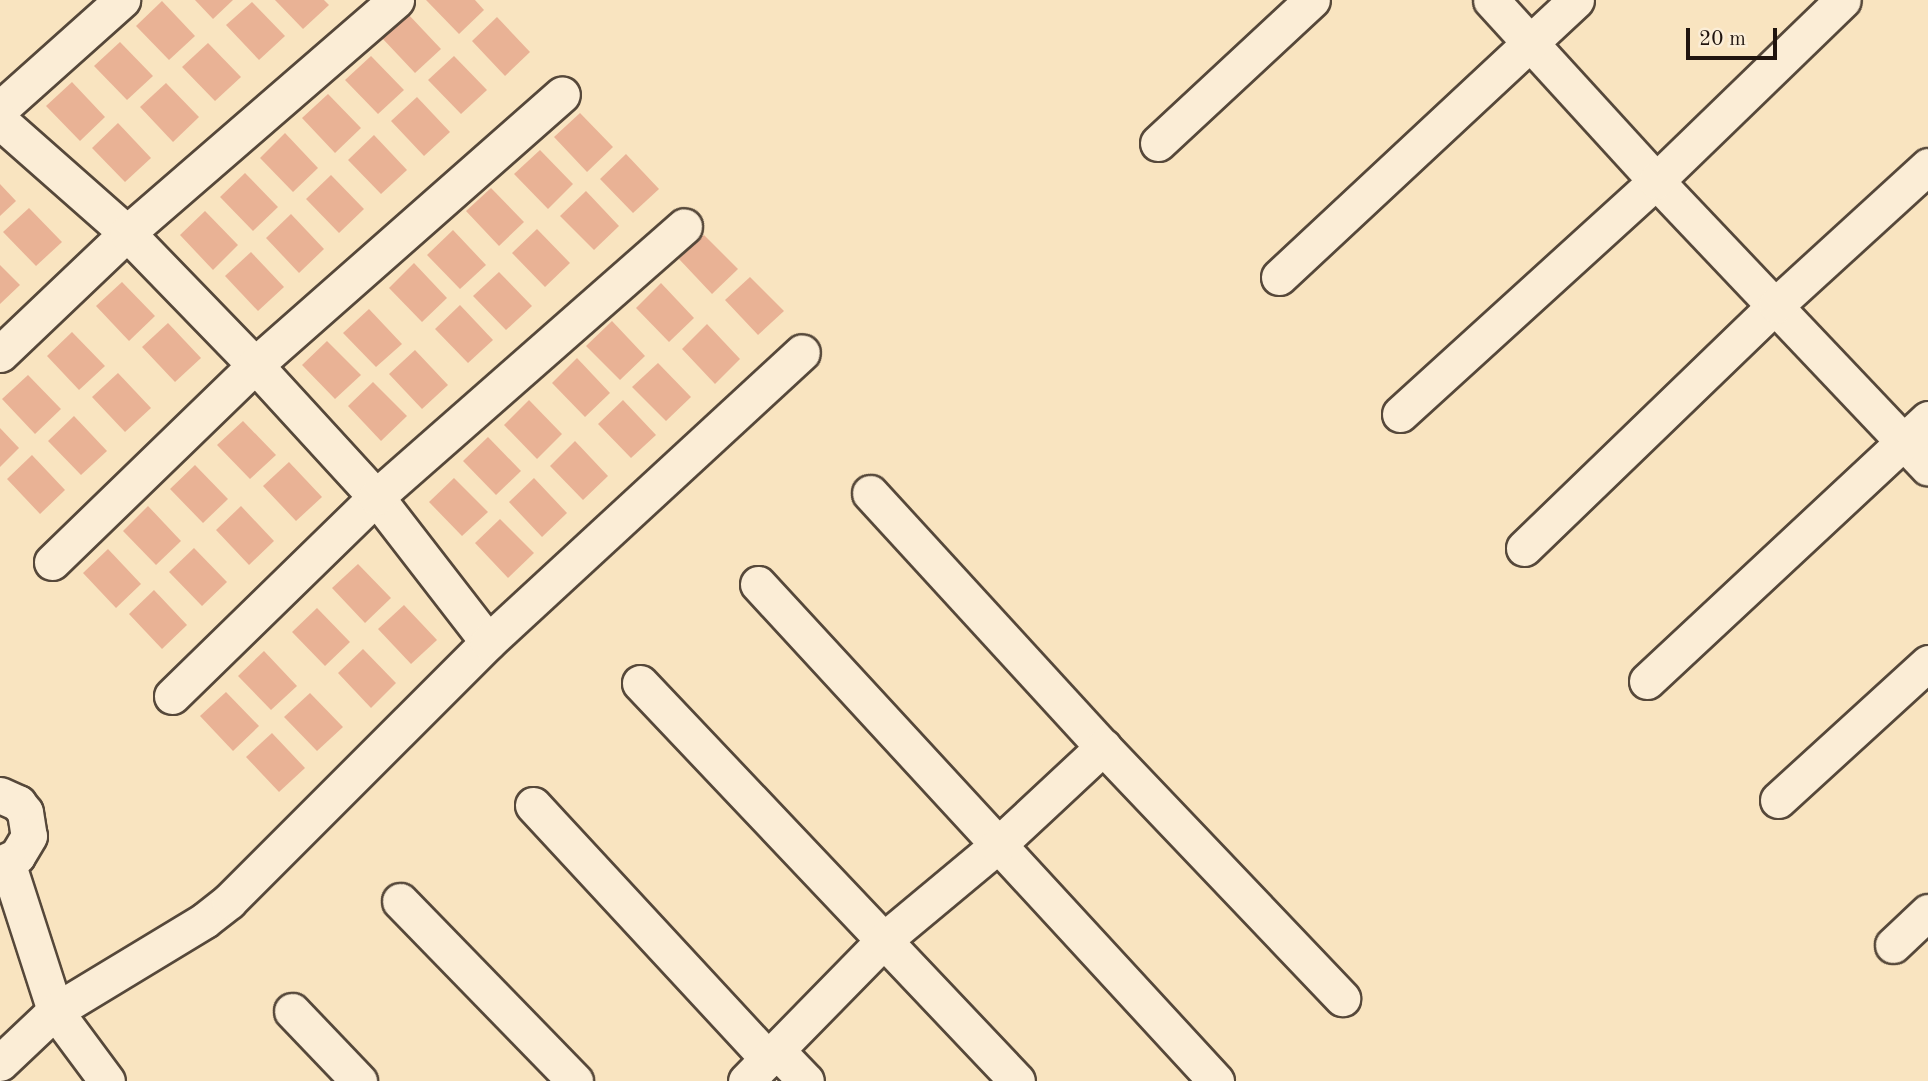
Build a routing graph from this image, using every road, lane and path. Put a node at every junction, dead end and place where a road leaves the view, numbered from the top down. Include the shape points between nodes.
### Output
1 (122, 0) edge
2 (396, 0) edge
3 (1312, 0) edge
4 (1491, 0) edge
5 (1576, 0) edge
6 (1843, 0) edge
7 (1531, 41) junction
8 (562, 94) dead end
9 (0, 110) edge
10 (0, 121) edge
11 (1158, 143) dead end
12 (1928, 166) edge
13 (1657, 181) junction
14 (684, 226) dead end
15 (127, 233) junction
16 (1279, 277) dead end
17 (1776, 305) junction
18 (802, 352) dead end
19 (0, 355) edge
20 (255, 365) junction
21 (1401, 414) dead end
22 (1916, 430) edge
23 (1928, 468) edge
24 (870, 493) dead end
25 (376, 497) junction
26 (1524, 548) dead end
27 (52, 562) dead end
28 (758, 584) dead end
29 (488, 642) junction
30 (1928, 663) edge
31 (1647, 681) dead end
32 (640, 683) dead end
33 (172, 696) dead end
34 (1103, 747) junction
35 (0, 795) edge
36 (1778, 800) dead end
37 (533, 805) dead end
38 (998, 845) junction
39 (3, 863) edge
40 (400, 901) dead end
41 (1928, 912) edge
42 (884, 940) junction
43 (1893, 944) dead end
44 (1342, 998) dead end
45 (55, 1011) junction
46 (292, 1011) dead end
47 (0, 1063) edge
48 (764, 1064) edge
49 (107, 1081) edge
50 (359, 1081) edge
51 (575, 1081) edge
52 (806, 1081) edge
53 (1017, 1081) edge
54 (1216, 1081) edge

1 - 9 street
2 - 15 street
3 - 11 street
4 - 7 street
5 - 7 street
6 - 13 street
7 - 13 street
7 - 16 street
8 - 20 street
10 - 15 street
12 - 17 street
13 - 17 street
13 - 21 street
14 - 25 street
15 - 19 street
15 - 20 street
17 - 22 street
17 - 26 street
18 - 29 street
20 - 25 street
20 - 27 street
22 - 23 street
22 - 31 street
24 - 34 street
25 - 29 street
25 - 33 street
28 - 38 street
29 - 45 street via 229,901
30 - 36 street
32 - 42 street
34 - 38 street
34 - 44 street
35 - 39 street via 18,803 29,824 24,847
37 - 48 street
38 - 42 street
38 - 54 street
39 - 45 street
40 - 51 street
41 - 43 street
42 - 48 street
42 - 53 street
45 - 47 street
45 - 49 street
46 - 50 street
48 - 52 street

